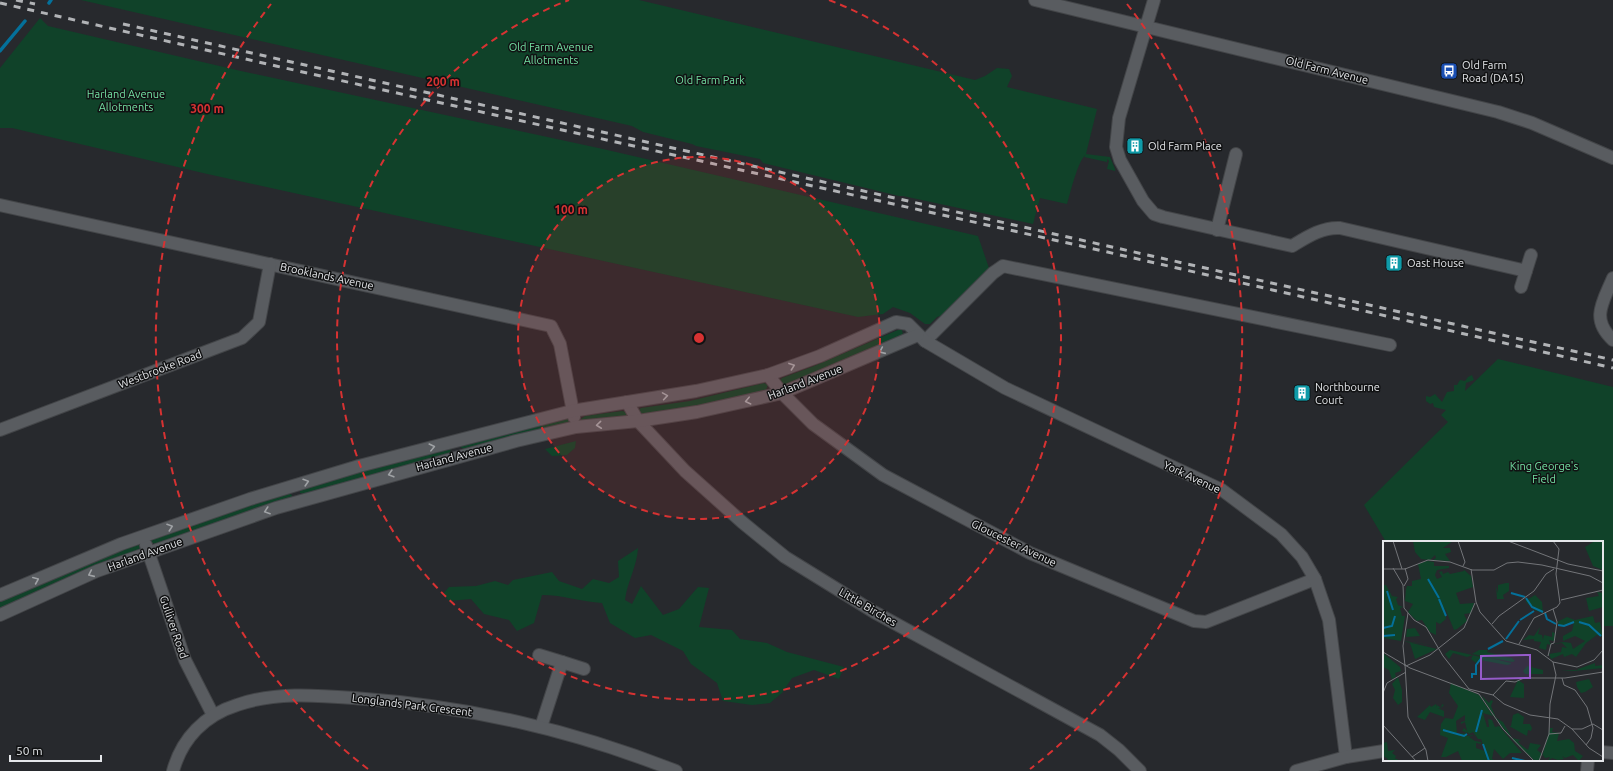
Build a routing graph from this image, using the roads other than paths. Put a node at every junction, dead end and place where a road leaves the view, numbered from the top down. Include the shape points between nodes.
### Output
1 (1035, 0) edge
2 (1154, 0) edge
3 (1146, 26) junction
4 (1236, 154) dead end
5 (1613, 158) edge
6 (0, 205) edge
7 (1217, 230) junction
8 (1531, 255) dead end
9 (270, 264) junction
10 (1526, 271) junction
11 (1613, 278) edge
12 (1521, 287) dead end
13 (889, 325) joint
14 (922, 338) junction
15 (1613, 340) edge
16 (1390, 345) dead end
17 (768, 375) junction
18 (782, 393) junction
19 (627, 402) junction
20 (572, 411) junction
21 (638, 421) junction
22 (576, 427) junction
23 (0, 430) edge
24 (143, 536) junction
25 (148, 552) junction
26 (1315, 579) junction
27 (0, 595) edge
28 (0, 615) edge
29 (540, 654) dead end
30 (562, 662) junction
31 (584, 669) dead end
32 (213, 715) junction
33 (541, 727) junction
34 (1383, 751) edge
35 (1346, 757) junction
36 (1588, 761) edge
37 (173, 771) edge
38 (676, 771) edge
39 (1140, 771) edge
40 (1296, 771) edge
41 (1587, 771) edge

1 - 3 street, Old Farm Avenue
2 - 3 street
3 - 5 street, Old Farm Avenue via 1498,112 1532,123
3 - 7 street via 1120,118 1116,142 1118,152 1140,195 1154,214
4 - 7 street
6 - 9 street, Brooklands Avenue
7 - 10 street via 1292,246 1315,233 1332,227 1340,228
8 - 10 street
9 - 20 street, Brooklands Avenue via 551,326 560,344
9 - 23 street, Westbrooke Road via 259,322 242,338
10 - 12 street
11 - 15 street via 1599,312 1600,324
13 - 14 street, York Avenue via 903,322
17 -> 13 street, Harland Avenue via 820,356
14 - 16 street via 1003,266
14 -> 18 street, Harland Avenue
14 - 26 street, York Avenue via 1005,388 1222,490 1282,534 1302,557
17 - 18 street, Gloucester Avenue
19 -> 17 street, Harland Avenue via 696,391
18 -> 21 street, Harland Avenue via 718,408
18 - 26 street, Gloucester Avenue via 813,424 883,475 1030,553 1194,621 1206,622
19 - 20 street, Harland Avenue
19 - 21 street, Little Birches
20 - 22 street, Brooklands Avenue
24 -> 20 street, Harland Avenue via 250,499 359,466
21 -> 22 street, Harland Avenue
21 - 39 street, Little Birches via 685,472 785,557 874,612 1100,735
22 -> 25 street, Harland Avenue via 516,440 276,508
24 - 25 street, Gulliver Road
27 -> 24 street, Harland Avenue
25 -> 28 street, Harland Avenue via 97,571
25 - 32 street, Gulliver Road via 185,660
26 - 35 street, York Avenue via 1329,620
29 - 30 street
30 - 31 street
30 - 33 street
32 - 33 street, Longlands Park Crescent via 237,704 261,698 311,696 446,707
32 - 37 street, Longlands Park Crescent via 184,743
33 - 38 street, Longlands Park Crescent via 619,750
34 - 35 street
35 - 40 street
36 - 41 street

